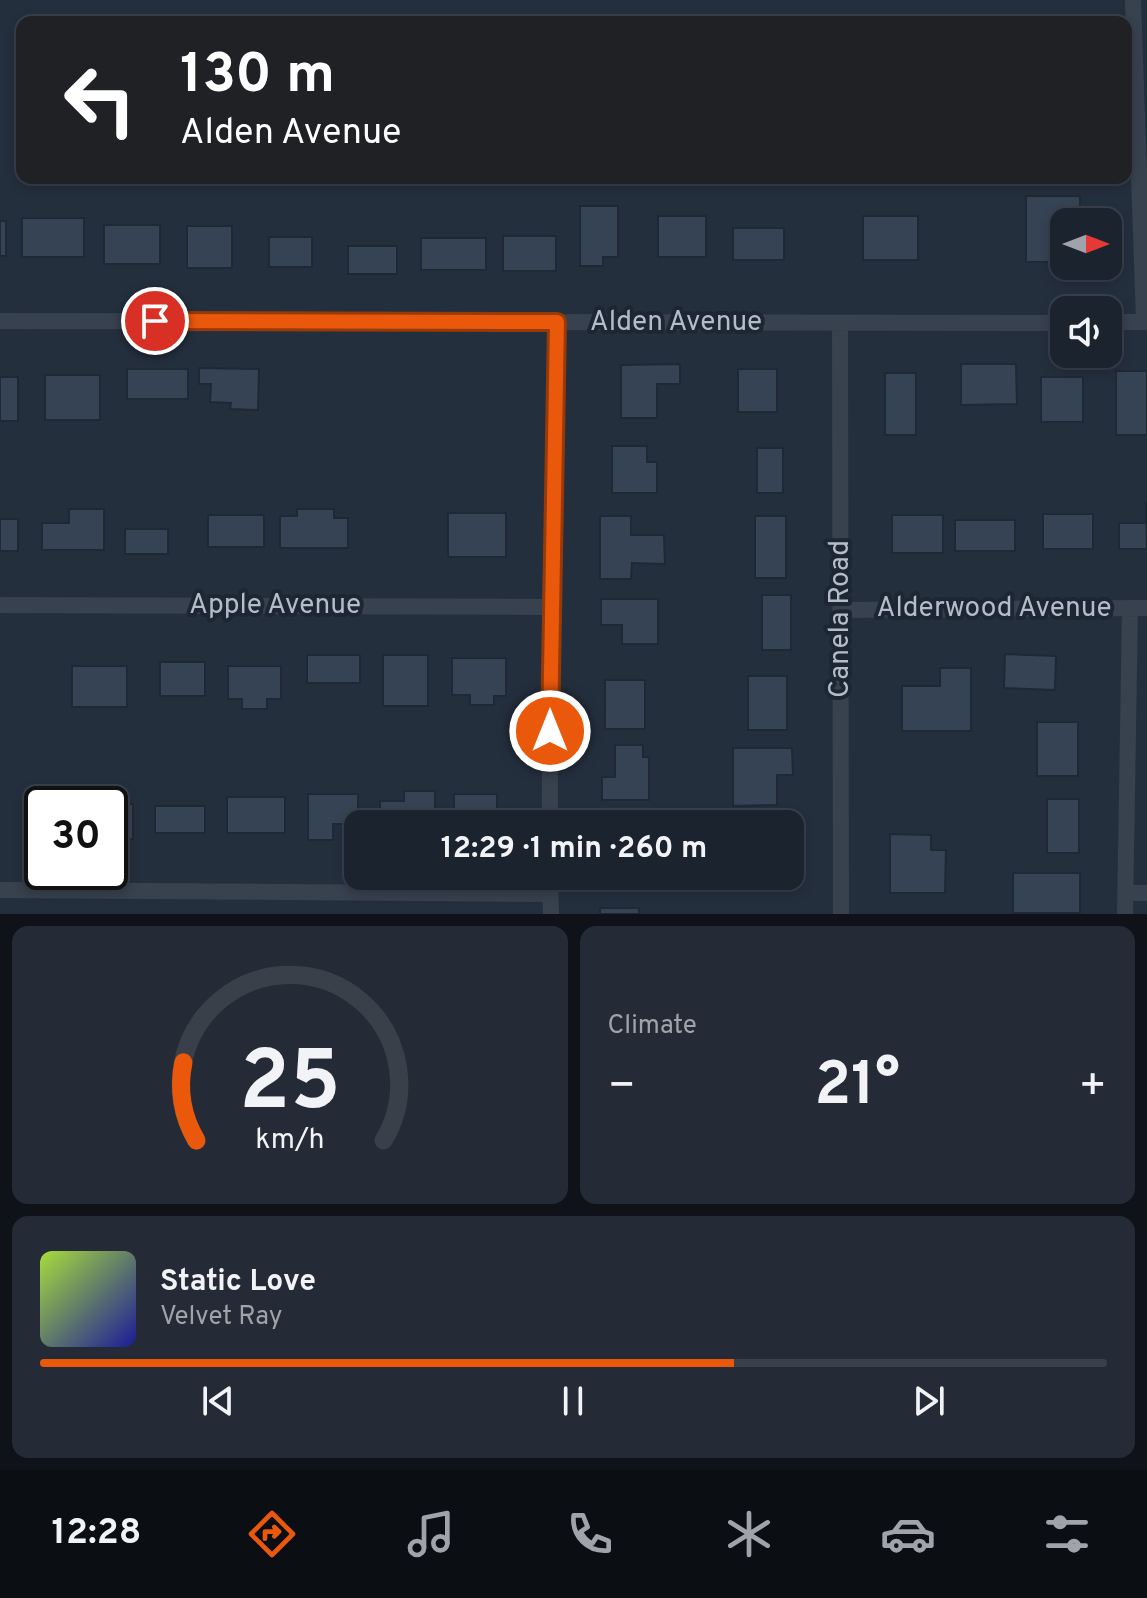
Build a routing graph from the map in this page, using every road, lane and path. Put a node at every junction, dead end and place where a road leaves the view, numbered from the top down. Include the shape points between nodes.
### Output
1 (1133, 0) edge
2 (0, 321) edge
3 (557, 322) junction
4 (1122, 322) edge
5 (1145, 322) edge
6 (1050, 323) edge
7 (840, 324) junction
8 (0, 605) edge
9 (550, 607) junction
10 (1138, 608) edge
11 (841, 610) junction
12 (550, 810) edge
13 (0, 890) edge
14 (550, 890) edge
15 (1125, 893) junction
16 (1147, 893) edge
17 (550, 894) junction
18 (551, 914) edge
19 (841, 914) edge
20 (1125, 914) edge

1 - 5 street
2 - 3 street, Alden Avenue
3 - 7 street, Alden Avenue
3 - 9 street
4 - 5 street
6 - 7 street, Alden Avenue
7 - 11 street, Canela Road
8 - 9 street, Apple Avenue
9 - 12 street
10 - 11 street, Alderwood Avenue
10 - 15 street
11 - 19 street, Canela Road
13 - 17 street
14 - 17 street
15 - 16 street
15 - 20 street
17 - 18 street

